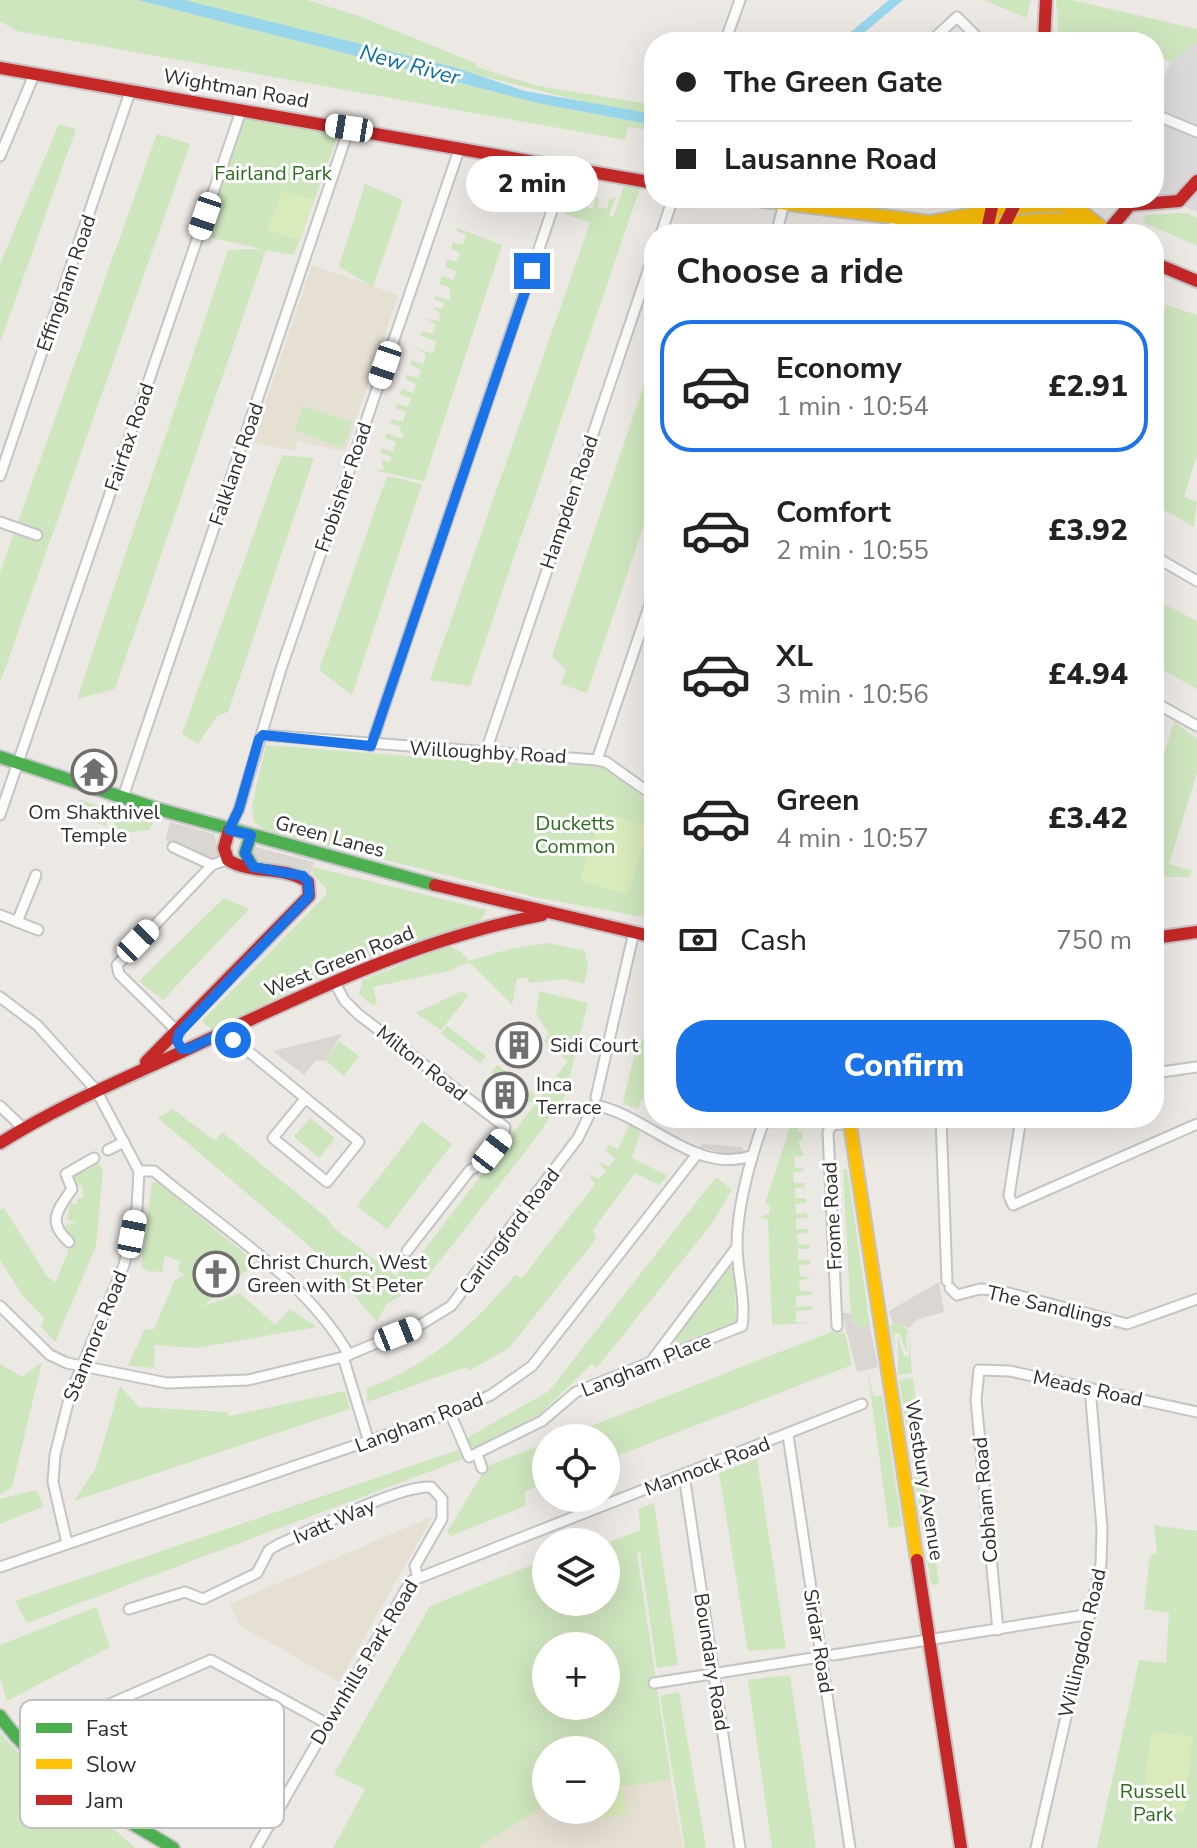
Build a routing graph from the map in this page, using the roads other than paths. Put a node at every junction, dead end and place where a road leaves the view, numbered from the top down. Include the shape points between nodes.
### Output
1 (740, 0) edge
2 (1046, 0) edge
3 (729, 32) edge
4 (941, 32) edge
5 (972, 32) edge
6 (1044, 32) edge
7 (0, 68) edge
8 (34, 75) junction
9 (131, 89) junction
10 (241, 111) junction
11 (1164, 118) edge
12 (349, 128) junction
13 (1197, 132) edge
14 (459, 150) junction
15 (0, 156) edge
16 (567, 166) junction
17 (644, 181) edge
18 (1197, 181) edge
19 (1164, 202) edge
20 (820, 208) edge
21 (984, 208) edge
22 (1072, 208) edge
23 (896, 219) junction
24 (944, 220) junction
25 (1092, 220) junction
26 (894, 224) edge
27 (947, 224) edge
28 (1026, 224) edge
29 (1097, 224) edge
30 (1164, 267) edge
31 (1197, 281) edge
32 (644, 283) edge
33 (0, 476) edge
34 (0, 522) edge
35 (37, 535) dead end
36 (1164, 561) edge
37 (1196, 577) edge
38 (644, 621) edge
39 (1164, 708) edge
40 (1197, 726) edge
41 (263, 735) junction
42 (371, 746) junction
43 (486, 751) junction
44 (0, 757) edge
45 (597, 760) junction
46 (19, 765) junction
47 (644, 789) edge
48 (122, 800) junction
49 (239, 809) junction
50 (0, 815) edge
51 (229, 830) junction
52 (251, 835) junction
53 (173, 847) dead end
54 (226, 860) junction
55 (212, 865) junction
56 (253, 867) junction
57 (36, 875) dead end
58 (497, 901) junction
59 (0, 915) edge
60 (562, 916) junction
61 (17, 922) junction
62 (479, 927) junction
63 (38, 930) dead end
64 (634, 932) junction
65 (1197, 932) edge
66 (644, 934) edge
67 (1164, 937) edge
68 (334, 981) junction
69 (0, 997) edge
70 (225, 1032) junction
71 (179, 1033) junction
72 (188, 1049) junction
73 (1197, 1067) edge
74 (136, 1071) junction
75 (1164, 1072) edge
76 (96, 1090) junction
77 (305, 1099) junction
78 (595, 1101) junction
79 (0, 1106) edge
80 (1197, 1124) edge
81 (644, 1126) edge
82 (23, 1128) junction
83 (648, 1128) edge
84 (761, 1128) edge
85 (830, 1128) edge
86 (851, 1128) edge
87 (941, 1128) edge
88 (1019, 1128) edge
89 (124, 1142) junction
90 (0, 1143) edge
91 (108, 1150) dead end
92 (698, 1153) junction
93 (751, 1156) junction
94 (94, 1158) dead end
95 (139, 1171) junction
96 (69, 1242) dead end
97 (737, 1247) junction
98 (407, 1251) dead end
99 (1197, 1299) edge
100 (0, 1306) edge
101 (837, 1326) dead end
102 (346, 1356) junction
103 (651, 1361) junction
104 (83, 1366) junction
105 (979, 1370) joint
106 (1090, 1388) junction
107 (862, 1404) dead end
108 (1197, 1412) edge
109 (450, 1413) junction
110 (788, 1435) junction
111 (369, 1442) junction
112 (477, 1454) junction
113 (482, 1468) dead end
114 (684, 1475) junction
115 (419, 1487) joint
116 (67, 1543) junction
117 (0, 1567) edge
118 (418, 1578) junction
119 (129, 1609) dead end
120 (1091, 1614) junction
121 (998, 1630) junction
122 (930, 1640) junction
123 (833, 1655) dead end
124 (813, 1658) dead end
125 (714, 1674) junction
126 (654, 1683) dead end
127 (121, 1700) edge
128 (0, 1716) edge
129 (326, 1723) junction
130 (20, 1744) edge
131 (284, 1800) edge
132 (268, 1828) edge
133 (144, 1829) joint
134 (164, 1848) edge
135 (173, 1848) edge
136 (256, 1848) edge
137 (740, 1848) edge
138 (850, 1848) edge
139 (961, 1848) edge
140 (1036, 1848) edge

1 - 3 street
2 - 6 main road
4 - 5 street via 957,17
7 - 8 main road, Wightman Road
8 - 9 main road, Wightman Road
8 - 15 street
9 - 10 main road, Wightman Road
9 - 33 street, Effingham Road
10 - 12 main road, Wightman Road
10 - 46 street, Fairfax Road
11 - 13 street
12 - 14 main road, Wightman Road
12 - 48 street, Falkland Road
14 - 16 main road, Wightman Road
14 - 41 street, Frobisher Road
16 - 17 main road, Wightman Road
16 - 42 street
18 - 19 main road via 1179,201
20 - 23 main road
21 - 24 main road
22 - 25 main road
23 - 24 main road
23 - 26 street
24 - 27 main road
25 - 28 main road
25 - 29 main road
30 - 31 main road
32 - 43 street, Hampden Road
34 - 35 street
36 - 37 street
38 - 45 street
39 - 40 street
41 - 42 street, Willoughby Road
41 - 49 street, Frobisher Road
42 - 43 street, Willoughby Road
43 - 45 street, Willoughby Road
44 - 46 main road, Green Lanes
45 - 47 street, Willoughby Road
46 - 48 main road, Green Lanes
46 - 50 street, Fairfax Road
48 - 51 main road, Green Lanes
49 - 51 street, Frobisher Road
49 - 52 street via 242,827
51 - 52 main road, Green Lanes
51 - 54 main road via 222,849
52 - 56 main road via 245,853
52 - 58 main road, Green Lanes
53 - 55 street
54 - 55 street
54 - 56 main road
55 - 71 street via 117,965 119,974
56 - 71 main road via 297,873 310,888 306,903
57 - 61 street
58 - 60 main road, Green Lanes
58 - 62 main road
59 - 61 street
60 - 62 main road, West Green Road
60 - 64 main road, Green Lanes
61 - 63 street
62 - 68 main road, West Green Road
64 - 66 main road, Green Lanes
64 - 78 street, Carlingford Road
65 - 67 main road
68 - 70 main road, West Green Road
68 - 98 street, Milton Road via 358,1014 505,1127 480,1167 470,1170
69 - 76 street via 37,1025
70 - 72 main road, West Green Road
70 - 77 street
71 - 72 main road via 178,1046
71 - 74 main road
72 - 74 main road, West Green Road
73 - 75 street
74 - 76 main road, West Green Road
76 - 82 main road, West Green Road
76 - 89 street
77 - 77 street via 359,1142 327,1182 273,1138
78 - 81 street
78 - 102 street, Carlingford Road via 578,1138 451,1306
79 - 82 street
80 - 88 street via 1013,1205 1009,1197
82 - 90 main road, West Green Road
83 - 92 street
84 - 93 street
85 - 101 street, Frome Road
86 - 122 main road, Westbury Avenue
87 - 99 street, The Sandlings via 949,1285 957,1295 997,1290 1127,1324
89 - 91 street
89 - 95 street
92 - 93 street via 727,1161
92 - 109 street, Langham Road via 532,1366 491,1395
93 - 97 street
94 - 96 street via 66,1174 72,1189 54,1218
95 - 102 street via 154,1171 285,1279 328,1321
95 - 104 street, Stanmore Road via 137,1209 124,1265
97 - 103 street
97 - 103 street, Langham Place via 743,1321 737,1329
100 - 104 street, Carlingford Road via 50,1355
102 - 104 street, Carlingford Road via 248,1380 180,1383
102 - 111 street
103 - 112 street, Langham Place via 576,1392 542,1421
104 - 116 street, Stanmore Road via 55,1455 54,1492
105 - 106 street, Meads Road
105 - 121 street, Cobham Road via 976,1400
106 - 108 street, Meads Road
106 - 120 street, Willingdon Road via 1102,1528
107 - 110 street, Mannock Road
109 - 111 street, Langham Road
109 - 112 street via 469,1457
110 - 114 street, Mannock Road
110 - 138 street, Sirdar Road
111 - 116 street, Langham Road
112 - 113 street
114 - 118 street, Mannock Road
114 - 125 street, Boundary Road
115 - 118 street, Downhills Park Road via 434,1489 443,1508 415,1566
115 - 119 street, Ivatt Way via 279,1544 269,1550 257,1573 203,1599 185,1592
116 - 117 street, Langham Road
118 - 129 street, Downhills Park Road via 404,1589
120 - 121 street
120 - 140 street, Willingdon Road
121 - 122 street
122 - 123 street
122 - 139 main road, Westbury Avenue
124 - 125 street
125 - 126 street
125 - 137 street, Boundary Road
127 - 129 street via 211,1660
128 - 130 main road
129 - 131 street, Downhills Park Road
132 - 136 street, Downhills Park Road
133 - 134 main road
133 - 135 main road

